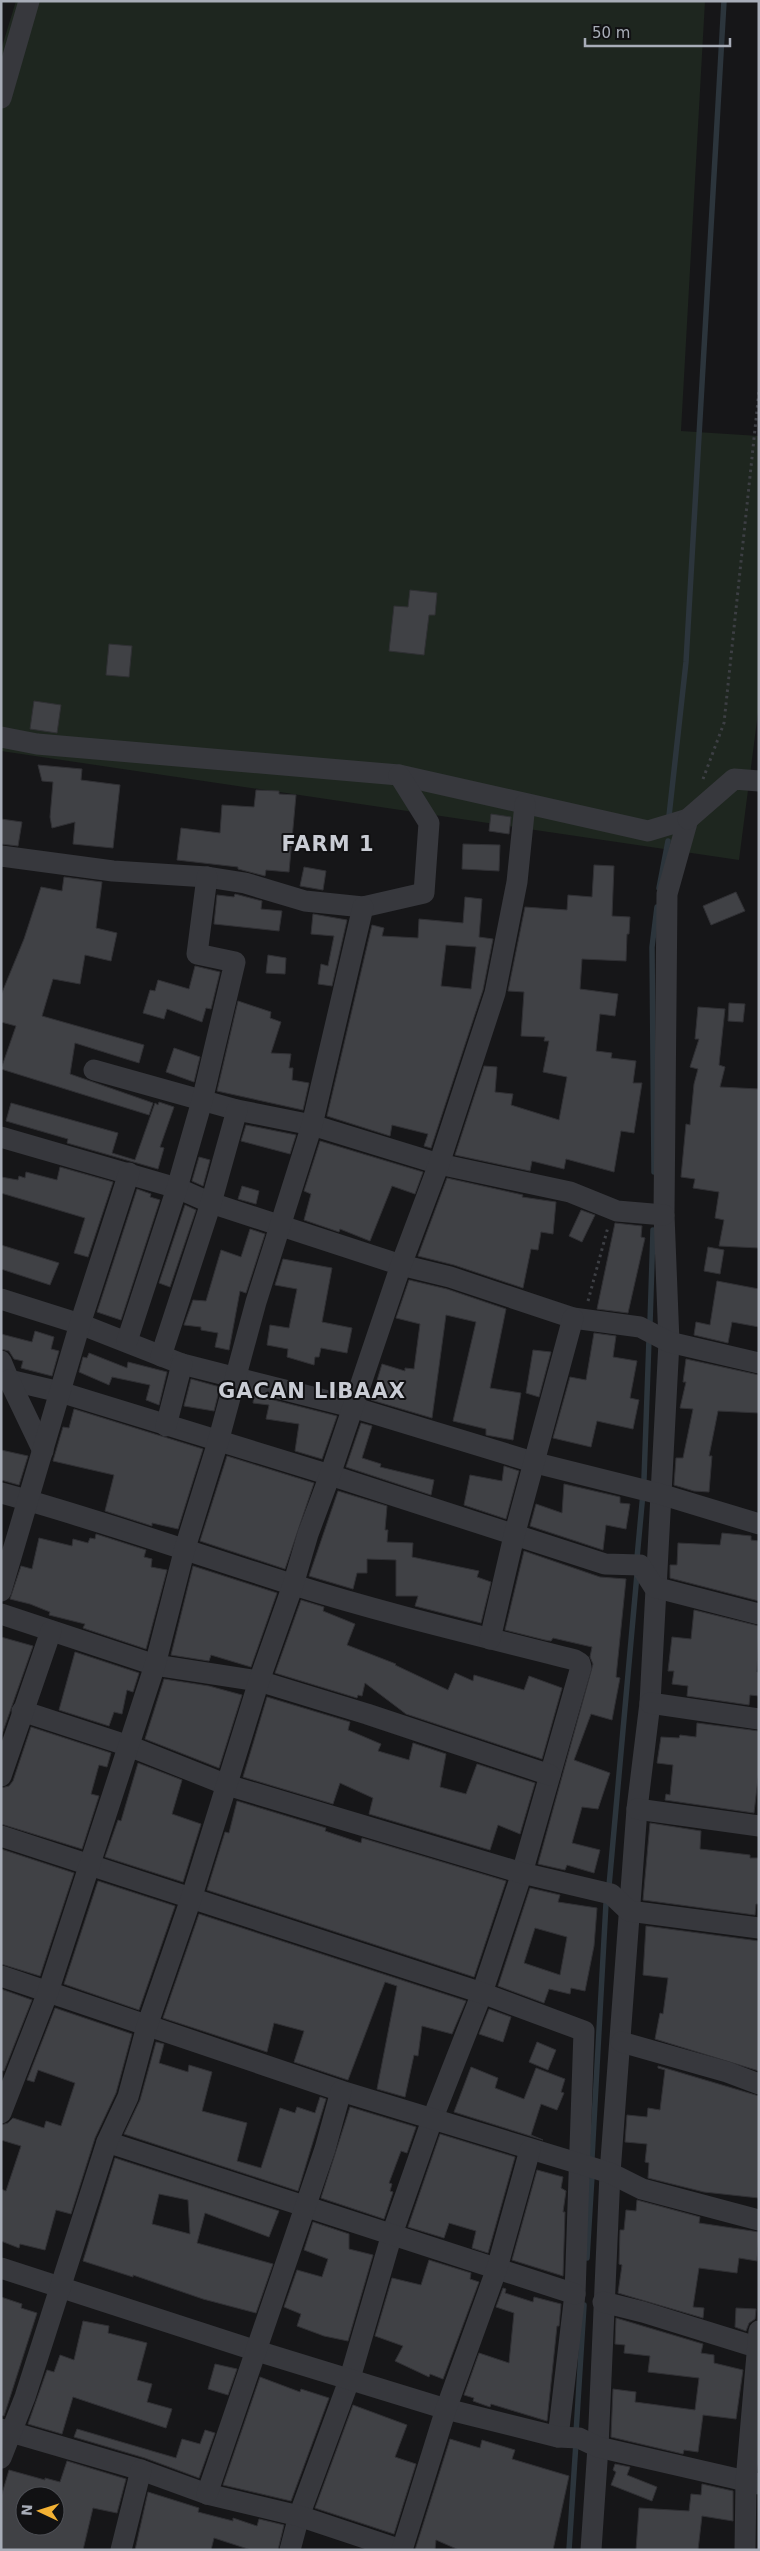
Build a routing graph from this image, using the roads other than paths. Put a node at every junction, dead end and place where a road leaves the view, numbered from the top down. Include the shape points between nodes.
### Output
1 (29, 1) edge
2 (1, 98) edge
3 (1, 737) edge
4 (399, 775) junction
5 (759, 781) edge
6 (524, 804) junction
7 (688, 820) junction
8 (1, 856) edge
9 (207, 877) junction
10 (363, 908) junction
11 (94, 1070) dead end
12 (202, 1101) junction
13 (237, 1110) junction
14 (312, 1125) junction
15 (1, 1137) edge
16 (439, 1164) junction
17 (129, 1173) junction
18 (177, 1188) junction
19 (211, 1203) junction
20 (664, 1215) junction
21 (281, 1224) junction
22 (401, 1265) junction
23 (1, 1299) edge
24 (573, 1318) junction
25 (80, 1324) junction
26 (127, 1341) junction
27 (669, 1342) junction
28 (160, 1356) junction
29 (759, 1362) edge
30 (182, 1364) junction
31 (5, 1371) edge
32 (236, 1377) junction
33 (60, 1392) junction
34 (352, 1407) junction
35 (166, 1426) junction
36 (218, 1442) junction
37 (43, 1451) junction
38 (536, 1463) junction
39 (330, 1475) junction
40 (1, 1493) edge
41 (660, 1494) junction
42 (29, 1500) junction
43 (759, 1524) edge
44 (514, 1536) junction
45 (185, 1548) junction
46 (294, 1585) junction
47 (654, 1587) junction
48 (1, 1591) edge
49 (1, 1614) edge
50 (759, 1614) edge
51 (51, 1631) junction
52 (490, 1639) junction
53 (155, 1665) junction
54 (258, 1681) junction
55 (650, 1702) junction
56 (22, 1712) junction
57 (759, 1719) edge
58 (129, 1746) junction
59 (1, 1776) edge
60 (550, 1776) junction
61 (227, 1785) junction
62 (637, 1809) junction
63 (759, 1826) edge
64 (1, 1836) edge
65 (90, 1864) junction
66 (522, 1873) junction
67 (192, 1896) junction
68 (629, 1911) junction
69 (759, 1928) edge
70 (1, 1976) edge
71 (48, 1992) junction
72 (482, 1992) junction
73 (147, 2026) junction
74 (621, 2042) junction
75 (759, 2084) edge
76 (341, 2091) junction
77 (1, 2111) edge
78 (432, 2120) junction
79 (108, 2142) junction
80 (530, 2150) junction
81 (581, 2166) junction
82 (610, 2173) junction
83 (304, 2206) junction
84 (759, 2220) edge
85 (392, 2234) junction
86 (1, 2268) edge
87 (497, 2268) junction
88 (61, 2286) junction
89 (575, 2294) junction
90 (603, 2302) junction
91 (758, 2342) edge
92 (256, 2351) junction
93 (350, 2378) junction
94 (446, 2408) junction
95 (6, 2430) edge
96 (558, 2437) junction
97 (598, 2447) junction
98 (1, 2458) edge
99 (141, 2470) junction
100 (752, 2483) edge
101 (206, 2494) junction
102 (299, 2516) junction
103 (121, 2550) edge
104 (290, 2550) edge
105 (401, 2550) edge
106 (591, 2550) edge
107 (745, 2550) edge

1 - 2 street
3 - 4 street via 37,744
4 - 6 street
4 - 10 street via 429,823 424,893
5 - 7 street via 734,779
6 - 7 street via 648,832
6 - 16 street via 517,882 495,993
7 - 20 street via 667,894
8 - 9 street via 113,871
9 - 10 street via 245,883 305,901
9 - 12 street via 197,954 235,962
10 - 14 street
11 - 12 street
12 - 13 street
12 - 18 street
13 - 14 street
13 - 19 street
14 - 16 street
14 - 21 street
15 - 17 street
16 - 20 street via 570,1192 617,1211
16 - 22 street
17 - 18 street
17 - 25 street
18 - 19 street
18 - 26 street
19 - 21 street
19 - 28 street
20 - 27 street
21 - 22 street
21 - 32 street
22 - 24 street via 450,1277
22 - 34 street
23 - 25 street
24 - 27 street via 640,1327
24 - 38 street
25 - 26 street
25 - 33 street
26 - 28 street
27 - 29 street
27 - 41 street
28 - 30 street
30 - 32 street
30 - 35 street
31 - 33 street
31 - 37 street
32 - 34 street
32 - 36 street
33 - 35 street
33 - 37 street
34 - 38 street
34 - 39 street
35 - 36 street
36 - 39 street
36 - 45 street
37 - 42 street
38 - 41 street
38 - 44 street
39 - 44 street
39 - 46 street via 308,1534
40 - 42 street
41 - 43 street
41 - 47 street
42 - 45 street
42 - 48 street
44 - 47 street via 605,1564 640,1565
44 - 52 street
45 - 46 street
45 - 53 street
46 - 52 street
46 - 54 street
47 - 50 street
47 - 55 street
49 - 51 street
51 - 53 street
51 - 56 street
52 - 60 street via 580,1663 581,1672
53 - 54 street
53 - 58 street
54 - 60 street
54 - 61 street
55 - 57 street
55 - 62 street
56 - 58 street
56 - 59 street
58 - 61 street
58 - 65 street
60 - 66 street
61 - 66 street
61 - 67 street
62 - 63 street
62 - 68 street
64 - 65 street
65 - 67 street
65 - 71 street
66 - 68 street via 611,1894
66 - 72 street
67 - 72 street
67 - 73 street
68 - 69 street
68 - 74 street
70 - 71 street
71 - 73 street
71 - 77 street
72 - 78 street
72 - 81 street via 584,2031
73 - 76 street
73 - 79 street via 128,2097
74 - 75 street
74 - 82 street
76 - 78 street
76 - 83 street via 325,2149
78 - 80 street
78 - 85 street
79 - 83 street
79 - 88 street
80 - 81 street
80 - 87 street
81 - 82 street
81 - 89 street
82 - 84 street via 642,2189
82 - 90 street
83 - 85 street
83 - 92 street
85 - 87 street
85 - 93 street
86 - 88 street
87 - 89 street
87 - 94 street
88 - 92 street
88 - 95 street via 25,2396
89 - 96 street
90 - 91 street
90 - 97 street
91 - 100 street
92 - 93 street
92 - 101 street
93 - 94 street
93 - 102 street
94 - 96 street
94 - 105 street
95 - 98 street
95 - 99 street
96 - 97 street via 579,2438
97 - 100 street
97 - 106 street
99 - 101 street
99 - 103 street
100 - 107 street
101 - 102 street
102 - 104 street
102 - 105 street

